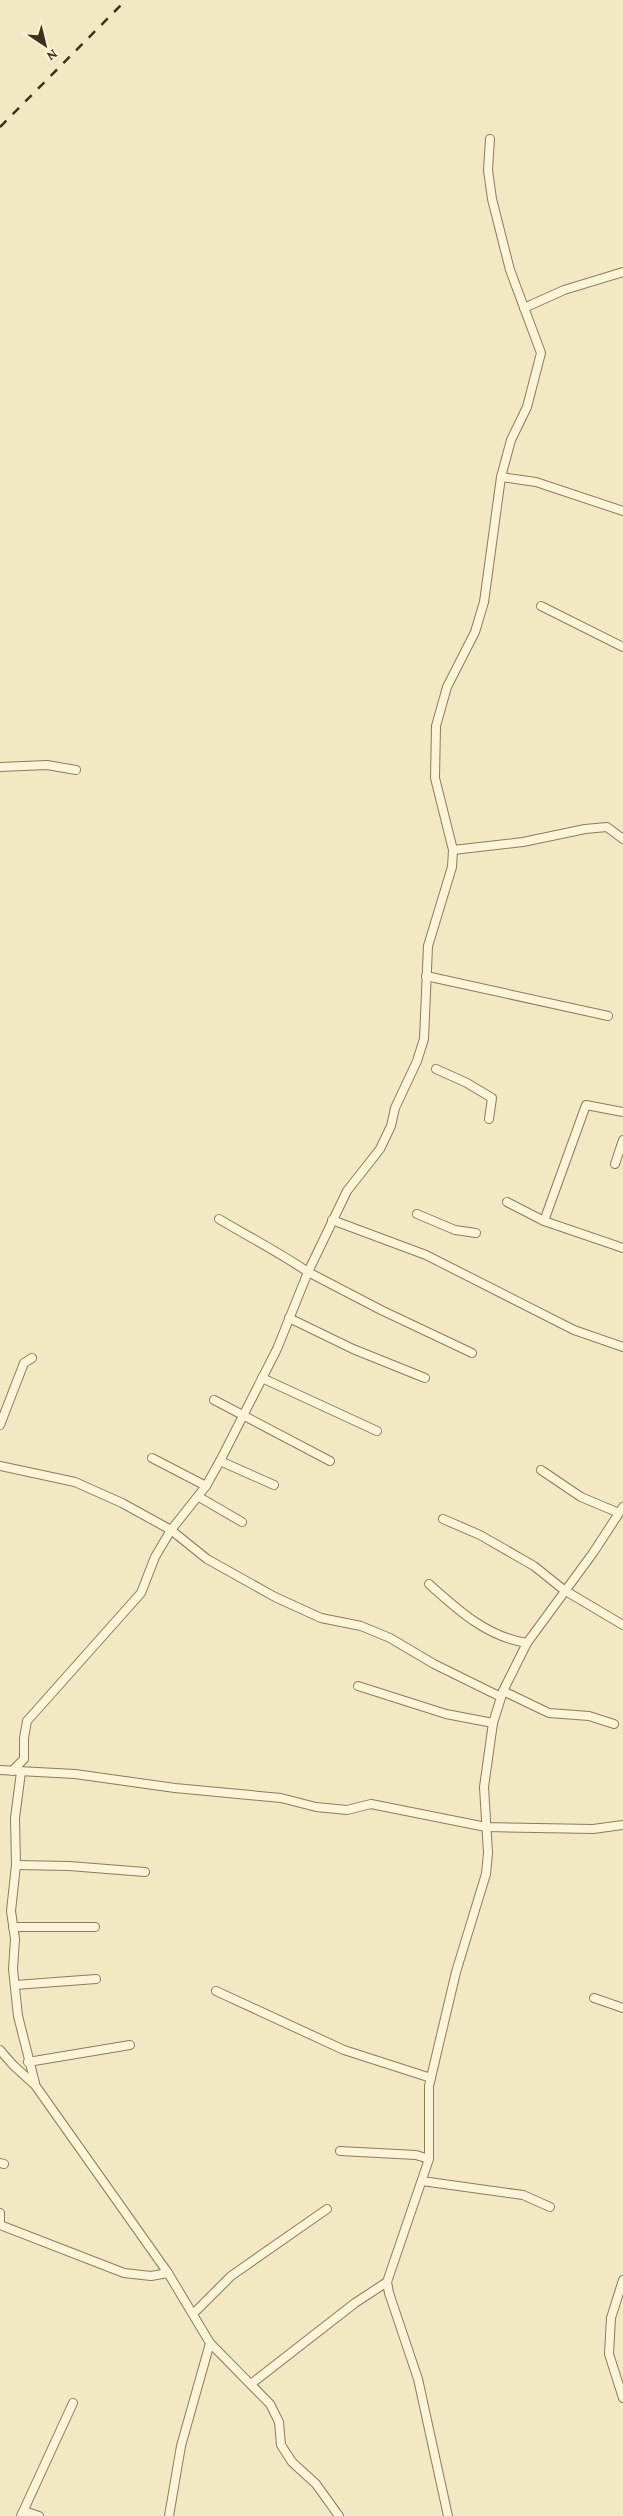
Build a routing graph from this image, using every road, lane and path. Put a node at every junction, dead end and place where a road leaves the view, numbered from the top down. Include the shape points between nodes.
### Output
1 (490, 139) dead end
2 (623, 272) edge
3 (524, 308) junction
4 (501, 477) junction
5 (623, 510) edge
6 (541, 606) dead end
7 (623, 647) edge
8 (0, 767) edge
9 (76, 770) dead end
10 (623, 839) edge
11 (453, 850) junction
12 (426, 976) junction
13 (608, 1016) dead end
14 (436, 1069) dead end
15 (623, 1112) edge
16 (489, 1119) dead end
17 (623, 1140) edge
18 (615, 1164) dead end
19 (507, 1202) dead end
20 (417, 1214) dead end
21 (219, 1219) dead end
22 (332, 1220) junction
23 (544, 1221) junction
24 (476, 1233) dead end
25 (623, 1248) edge
26 (308, 1272) junction
27 (289, 1318) junction
28 (623, 1347) edge
29 (472, 1353) dead end
30 (32, 1358) dead end
31 (262, 1378) junction
32 (425, 1378) dead end
33 (214, 1400) dead end
34 (242, 1416) junction
35 (0, 1425) edge
36 (377, 1431) dead end
37 (152, 1458) dead end
38 (330, 1460) dead end
39 (220, 1461) junction
40 (0, 1466) edge
41 (541, 1470) dead end
42 (274, 1485) dead end
43 (206, 1486) junction
44 (199, 1497) junction
45 (621, 1510) edge
46 (443, 1519) dead end
47 (242, 1522) dead end
48 (171, 1530) junction
49 (429, 1584) dead end
50 (564, 1590) junction
51 (623, 1625) edge
52 (527, 1643) junction
53 (358, 1686) dead end
54 (502, 1694) junction
55 (493, 1723) junction
56 (614, 1724) dead end
57 (0, 1770) edge
58 (12, 1771) junction
59 (21, 1772) junction
60 (623, 1825) edge
61 (486, 1827) junction
62 (16, 1865) junction
63 (145, 1872) dead end
64 (13, 1927) junction
65 (95, 1927) dead end
66 (96, 1979) dead end
67 (15, 1985) junction
68 (216, 1991) dead end
69 (594, 1998) dead end
70 (623, 2008) edge
71 (130, 2045) dead end
72 (0, 2050) edge
73 (28, 2062) junction
74 (431, 2078) junction
75 (35, 2085) junction
76 (340, 2151) dead end
77 (429, 2159) junction
78 (422, 2181) junction
79 (550, 2207) dead end
80 (327, 2209) dead end
81 (0, 2213) edge
82 (168, 2273) junction
83 (623, 2280) edge
84 (388, 2282) junction
85 (193, 2314) junction
86 (210, 2343) junction
87 (251, 2384) junction
88 (623, 2398) edge
89 (73, 2403) dead end
90 (21, 2515) edge
91 (39, 2516) edge
92 (169, 2516) edge
93 (338, 2516) edge
94 (448, 2516) edge

1 - 3 street via 488,170 492,200 510,270
2 - 3 street via 564,290
3 - 4 street via 541,353 527,407 511,440
4 - 5 street via 536,482
4 - 11 street via 484,602 475,632 447,687 436,726 435,778
6 - 7 street
8 - 9 street via 48,765
10 - 11 street via 607,827 585,828 523,842
11 - 12 street via 452,867 428,946
12 - 13 street
12 - 22 street via 424,1039 417,1061 380,1149 347,1191
14 - 16 street via 467,1082 492,1098
15 - 23 street via 586,1105
17 - 18 street
19 - 23 street
20 - 24 street via 456,1230
21 - 26 street via 272,1247
22 - 26 street
22 - 28 street via 426,1255 574,1330
23 - 25 street
26 - 27 street
26 - 29 street
27 - 31 street
27 - 32 street
30 - 35 street via 24,1362
31 - 34 street
31 - 36 street
33 - 34 street
34 - 38 street
34 - 39 street
37 - 43 street
39 - 42 street
39 - 43 street
40 - 48 street via 75,1482
41 - 45 street via 580,1497
43 - 44 street
44 - 47 street
44 - 48 street
45 - 50 street
46 - 50 street via 480,1535 534,1566
48 - 54 street via 207,1559 276,1597 321,1618 361,1626 390,1638 434,1664
48 - 58 street via 155,1557 141,1593 27,1722 24,1759
49 - 52 street via 490,1632
50 - 51 street
50 - 52 street
52 - 54 street
53 - 55 street via 446,1714
54 - 55 street
54 - 56 street via 549,1713 589,1716
55 - 61 street via 484,1786
57 - 58 street
58 - 59 street
59 - 61 street via 74,1774 281,1798 316,1807 347,1810 371,1804
59 - 62 street via 15,1818
60 - 61 street via 593,1829
61 - 74 street via 486,1874 456,1972
62 - 63 street
62 - 64 street via 11,1911
64 - 65 street
64 - 67 street
66 - 67 street
67 - 73 street
68 - 74 street via 344,2050
69 - 70 street
71 - 73 street
72 - 75 street
73 - 75 street
74 - 77 street
75 - 82 street
76 - 77 street via 416,2155
77 - 78 street
78 - 79 street via 523,2195
78 - 84 street
80 - 85 street via 231,2276
81 - 82 street via 0,2225 124,2273 152,2276
82 - 85 street
83 - 88 street via 611,2318 609,2354
84 - 87 street via 355,2302
84 - 94 street via 388,2293 418,2379
85 - 86 street
86 - 87 street
86 - 92 street via 180,2446
87 - 93 street via 270,2404 279,2422 281,2446 292,2462 316,2484
89 - 90 street
90 - 91 street via 27,2512

